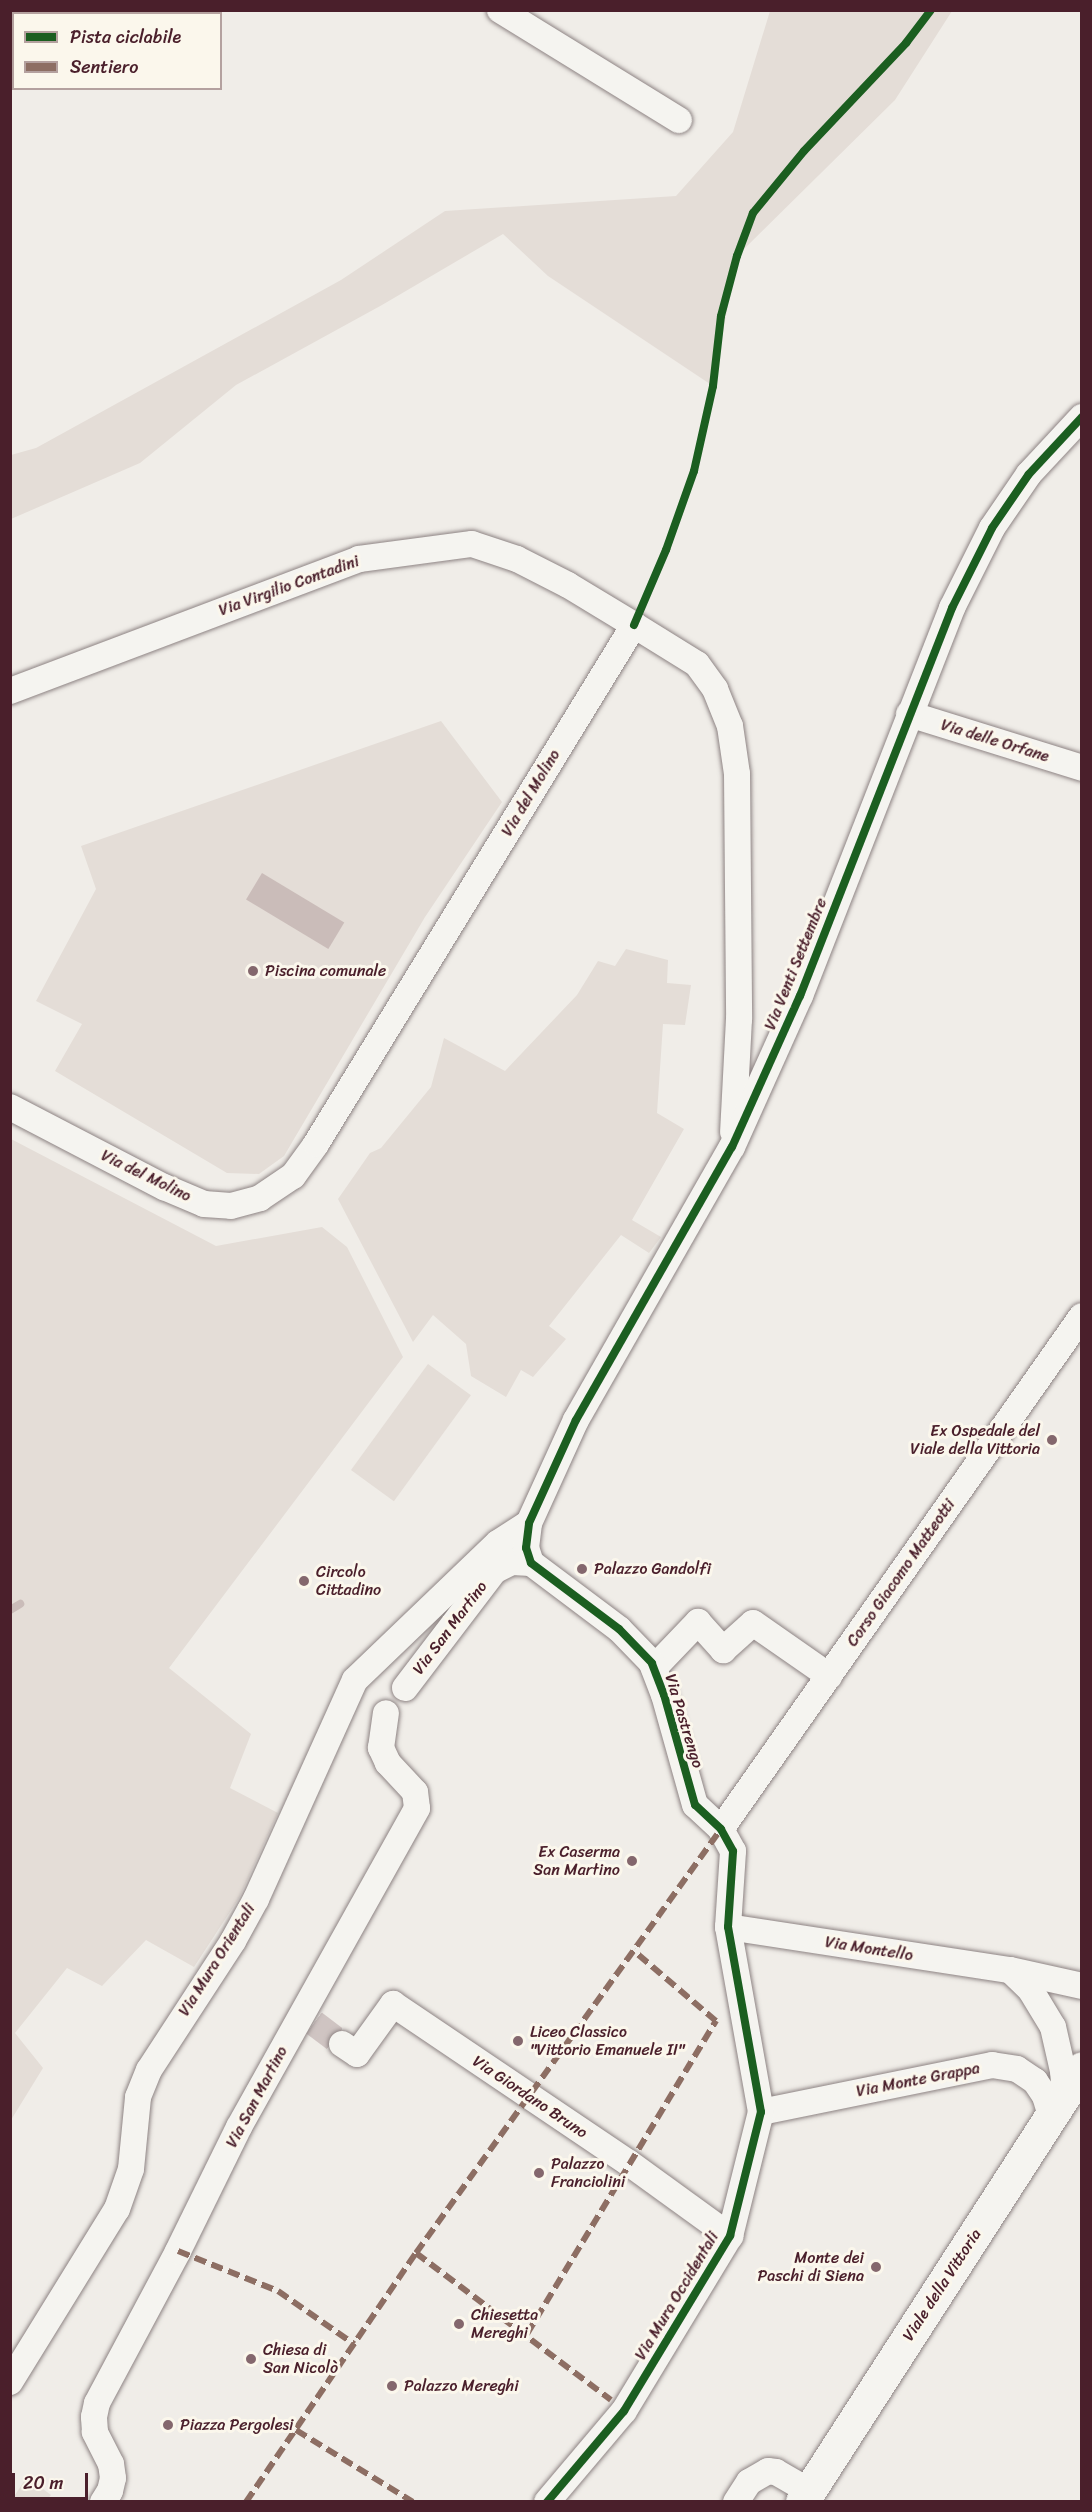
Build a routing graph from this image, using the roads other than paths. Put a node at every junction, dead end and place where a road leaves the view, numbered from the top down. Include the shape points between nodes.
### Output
1 (500, 10) edge
2 (679, 120) dead end
3 (1082, 417) edge
4 (634, 625) junction
5 (10, 691) edge
6 (909, 714) junction
7 (1082, 768) edge
8 (10, 1107) edge
9 (732, 1147) junction
10 (1082, 1316) edge
11 (529, 1522) junction
12 (531, 1563) junction
13 (654, 1668) junction
14 (829, 1676) junction
15 (405, 1688) dead end
16 (386, 1713) dead end
17 (721, 1828) junction
18 (728, 1927) junction
19 (1010, 1970) junction
20 (1082, 1986) edge
21 (342, 2044) tunnel mouth
22 (1066, 2093) edge
23 (761, 2112) junction
24 (730, 2236) junction
25 (10, 2382) edge
26 (106, 2496) edge
27 (813, 2498) edge
28 (547, 2502) edge
29 (736, 2502) edge

1 - 2 street
3 - 6 street, Via Venti Settembre via 1029,474 992,528 952,608
4 - 5 street, Via Virgilio Contadini via 517,559 472,544 359,559
4 - 8 street, Via del Molino via 293,1176 260,1198 231,1206 204,1204
4 - 9 street via 697,664 715,688 730,726 737,774 739,1007
6 - 7 street, Via delle Orfane
6 - 9 street, Via Venti Settembre via 800,996
9 - 11 street, Via Venti Settembre via 576,1420
10 - 14 street, Corso Giacomo Matteotti
11 - 12 street via 526,1548
11 - 25 street, Via Mura Orientali via 498,1543 355,1680 256,1899 149,2070 138,2097 131,2169 117,2209
12 - 13 street, Via Pastrengo via 619,1629
12 - 15 street, Via San Martino via 512,1562 494,1571
13 - 14 street via 698,1622 723,1650 753,1623
13 - 17 street, Via Pastrengo via 695,1806
14 - 17 street, Corso Giacomo Matteotti
16 - 26 street, Via San Martino via 381,1748 388,1763 415,1792 417,1808 307,2019 239,2127 97,2403 95,2432 111,2464 113,2478
17 - 18 street, Via Mura Occidentali via 733,1851
18 - 19 street, Via Montello
18 - 23 street, Via Mura Occidentali
19 - 20 street, Via Montello
19 - 22 street via 1030,1989 1053,2026
21 - 24 street, Via Giordano Bruno via 357,2054 393,2004
22 - 23 street, Via Monte Grappa via 1045,2096 1035,2081 1017,2069 992,2065
22 - 27 main road, Viale della Vittoria
23 - 24 street, Via Mura Occidentali
24 - 28 street, Via Mura Occidentali via 624,2411
27 - 29 street via 776,2472 768,2471 750,2482

